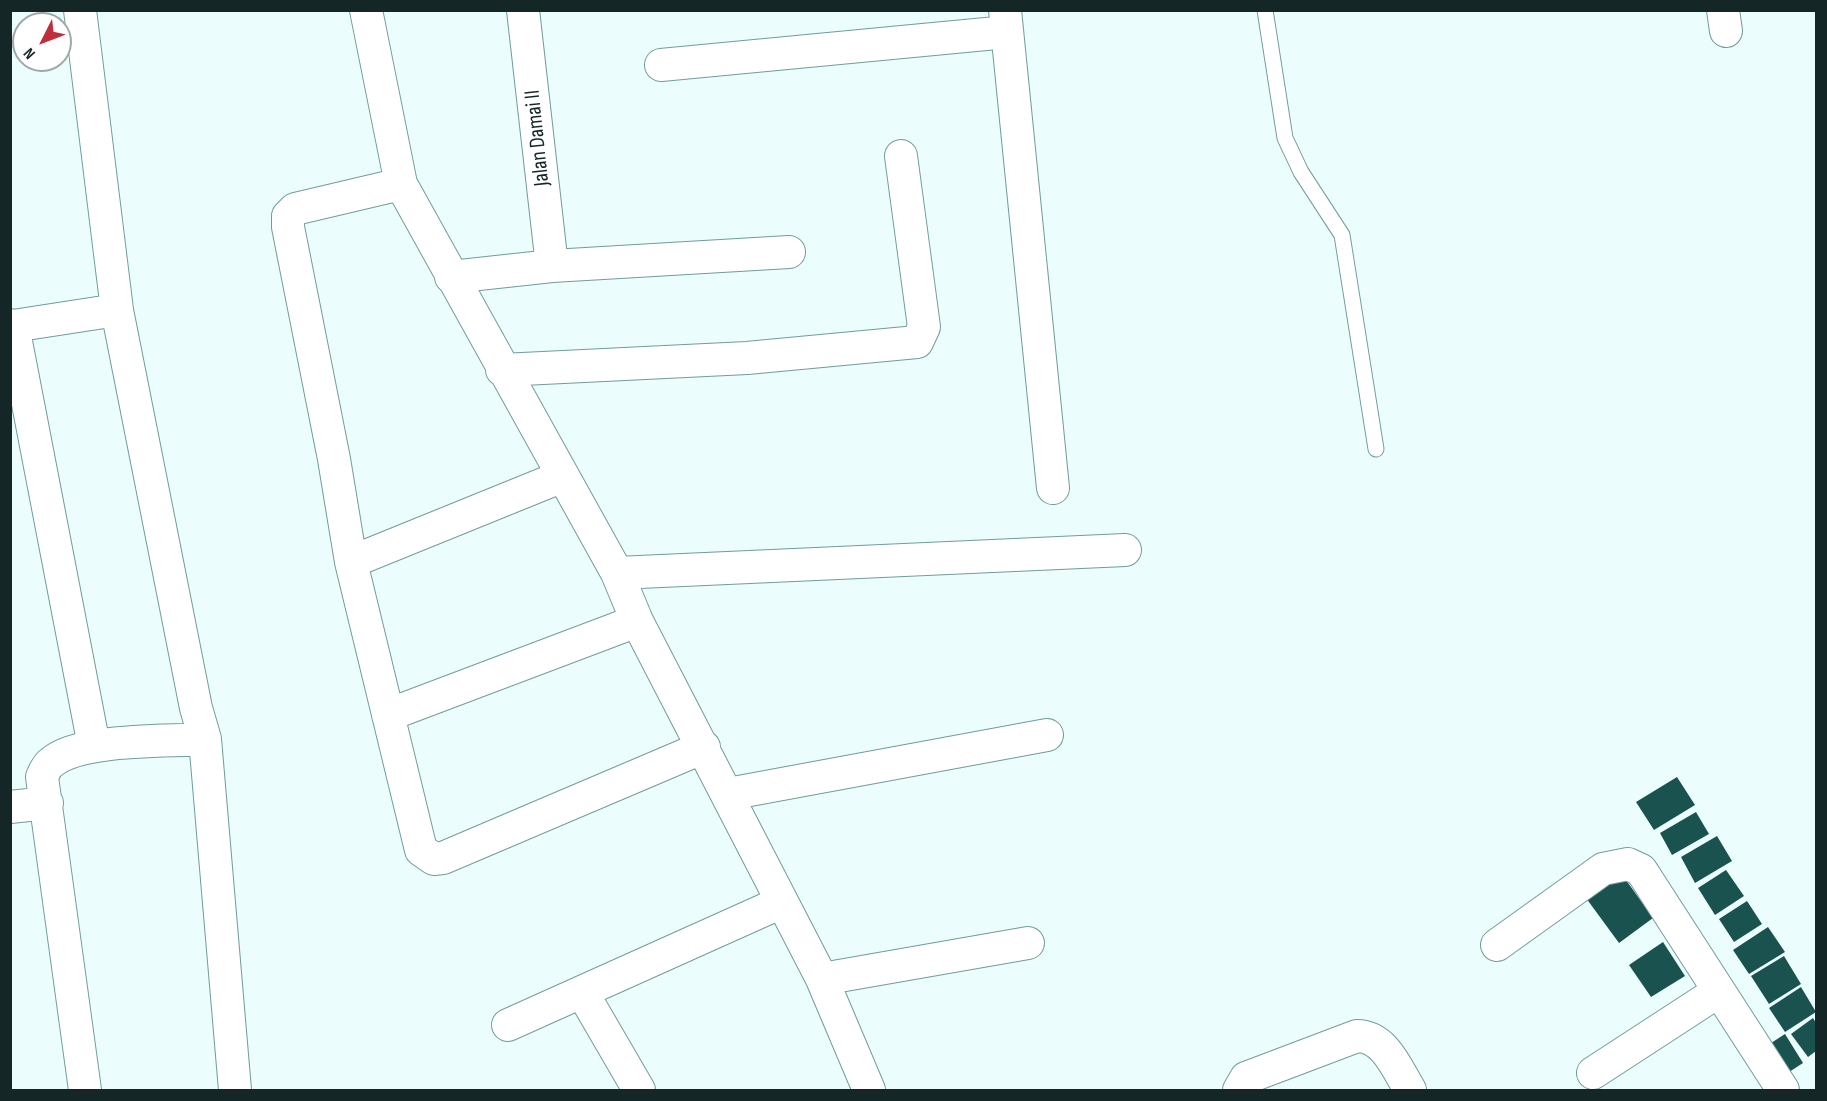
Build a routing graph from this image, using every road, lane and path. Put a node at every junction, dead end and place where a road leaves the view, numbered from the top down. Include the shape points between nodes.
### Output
1 (80, 10) edge
2 (366, 10) edge
3 (523, 10) edge
4 (1265, 10) edge
5 (1006, 21) edge
6 (661, 65) dead end
7 (901, 156) dead end
8 (401, 183) junction
9 (789, 252) dead end
10 (552, 266) junction
11 (451, 277) junction
12 (117, 310) junction
13 (12, 326) edge
14 (502, 370) junction
15 (1376, 448) dead end
16 (562, 476) junction
17 (1053, 488) dead end
18 (1125, 550) dead end
19 (351, 562) junction
20 (617, 573) junction
21 (637, 621) junction
22 (388, 715) junction
23 (1047, 735) dead end
24 (205, 739) junction
25 (94, 746) junction
26 (704, 747) junction
27 (728, 794) junction
28 (47, 803) junction
29 (10, 807) edge
30 (782, 902) junction
31 (1028, 943) dead end
32 (1497, 945) dead end
33 (822, 979) junction
34 (1719, 991) junction
35 (582, 992) junction
36 (508, 1025) dead end
37 (1593, 1073) dead end
38 (85, 1090) edge
39 (235, 1090) edge
40 (639, 1090) edge
41 (869, 1090) edge
42 (1239, 1090) edge
43 (1410, 1090) edge
44 (1783, 1090) edge

1 - 12 street
2 - 8 street
3 - 10 street, Jalan Damai II
4 - 15 lane via 1285,138 1301,172 1342,235
5 - 6 street
5 - 17 street
7 - 14 street via 924,327 917,342 747,358
8 - 11 street
8 - 19 street via 295,209 288,216
9 - 10 street
10 - 11 street
11 - 14 street
12 - 13 street
12 - 24 street
13 - 25 street
14 - 16 street
16 - 19 street
16 - 20 street
18 - 20 street
19 - 22 street
20 - 21 street
21 - 22 street
21 - 26 street
22 - 26 street via 421,850 434,859
23 - 27 street
24 - 25 street
24 - 39 street
25 - 28 street via 66,753 50,763 42,777
26 - 27 street
27 - 30 street
28 - 29 street
28 - 38 street
30 - 33 street
30 - 35 street
31 - 33 street
32 - 34 street via 1604,869 1628,864 1641,870
33 - 41 street
34 - 37 street
34 - 44 street
35 - 36 street
35 - 40 street
42 - 43 street via 1246,1078 1357,1036 1366,1036 1382,1046

